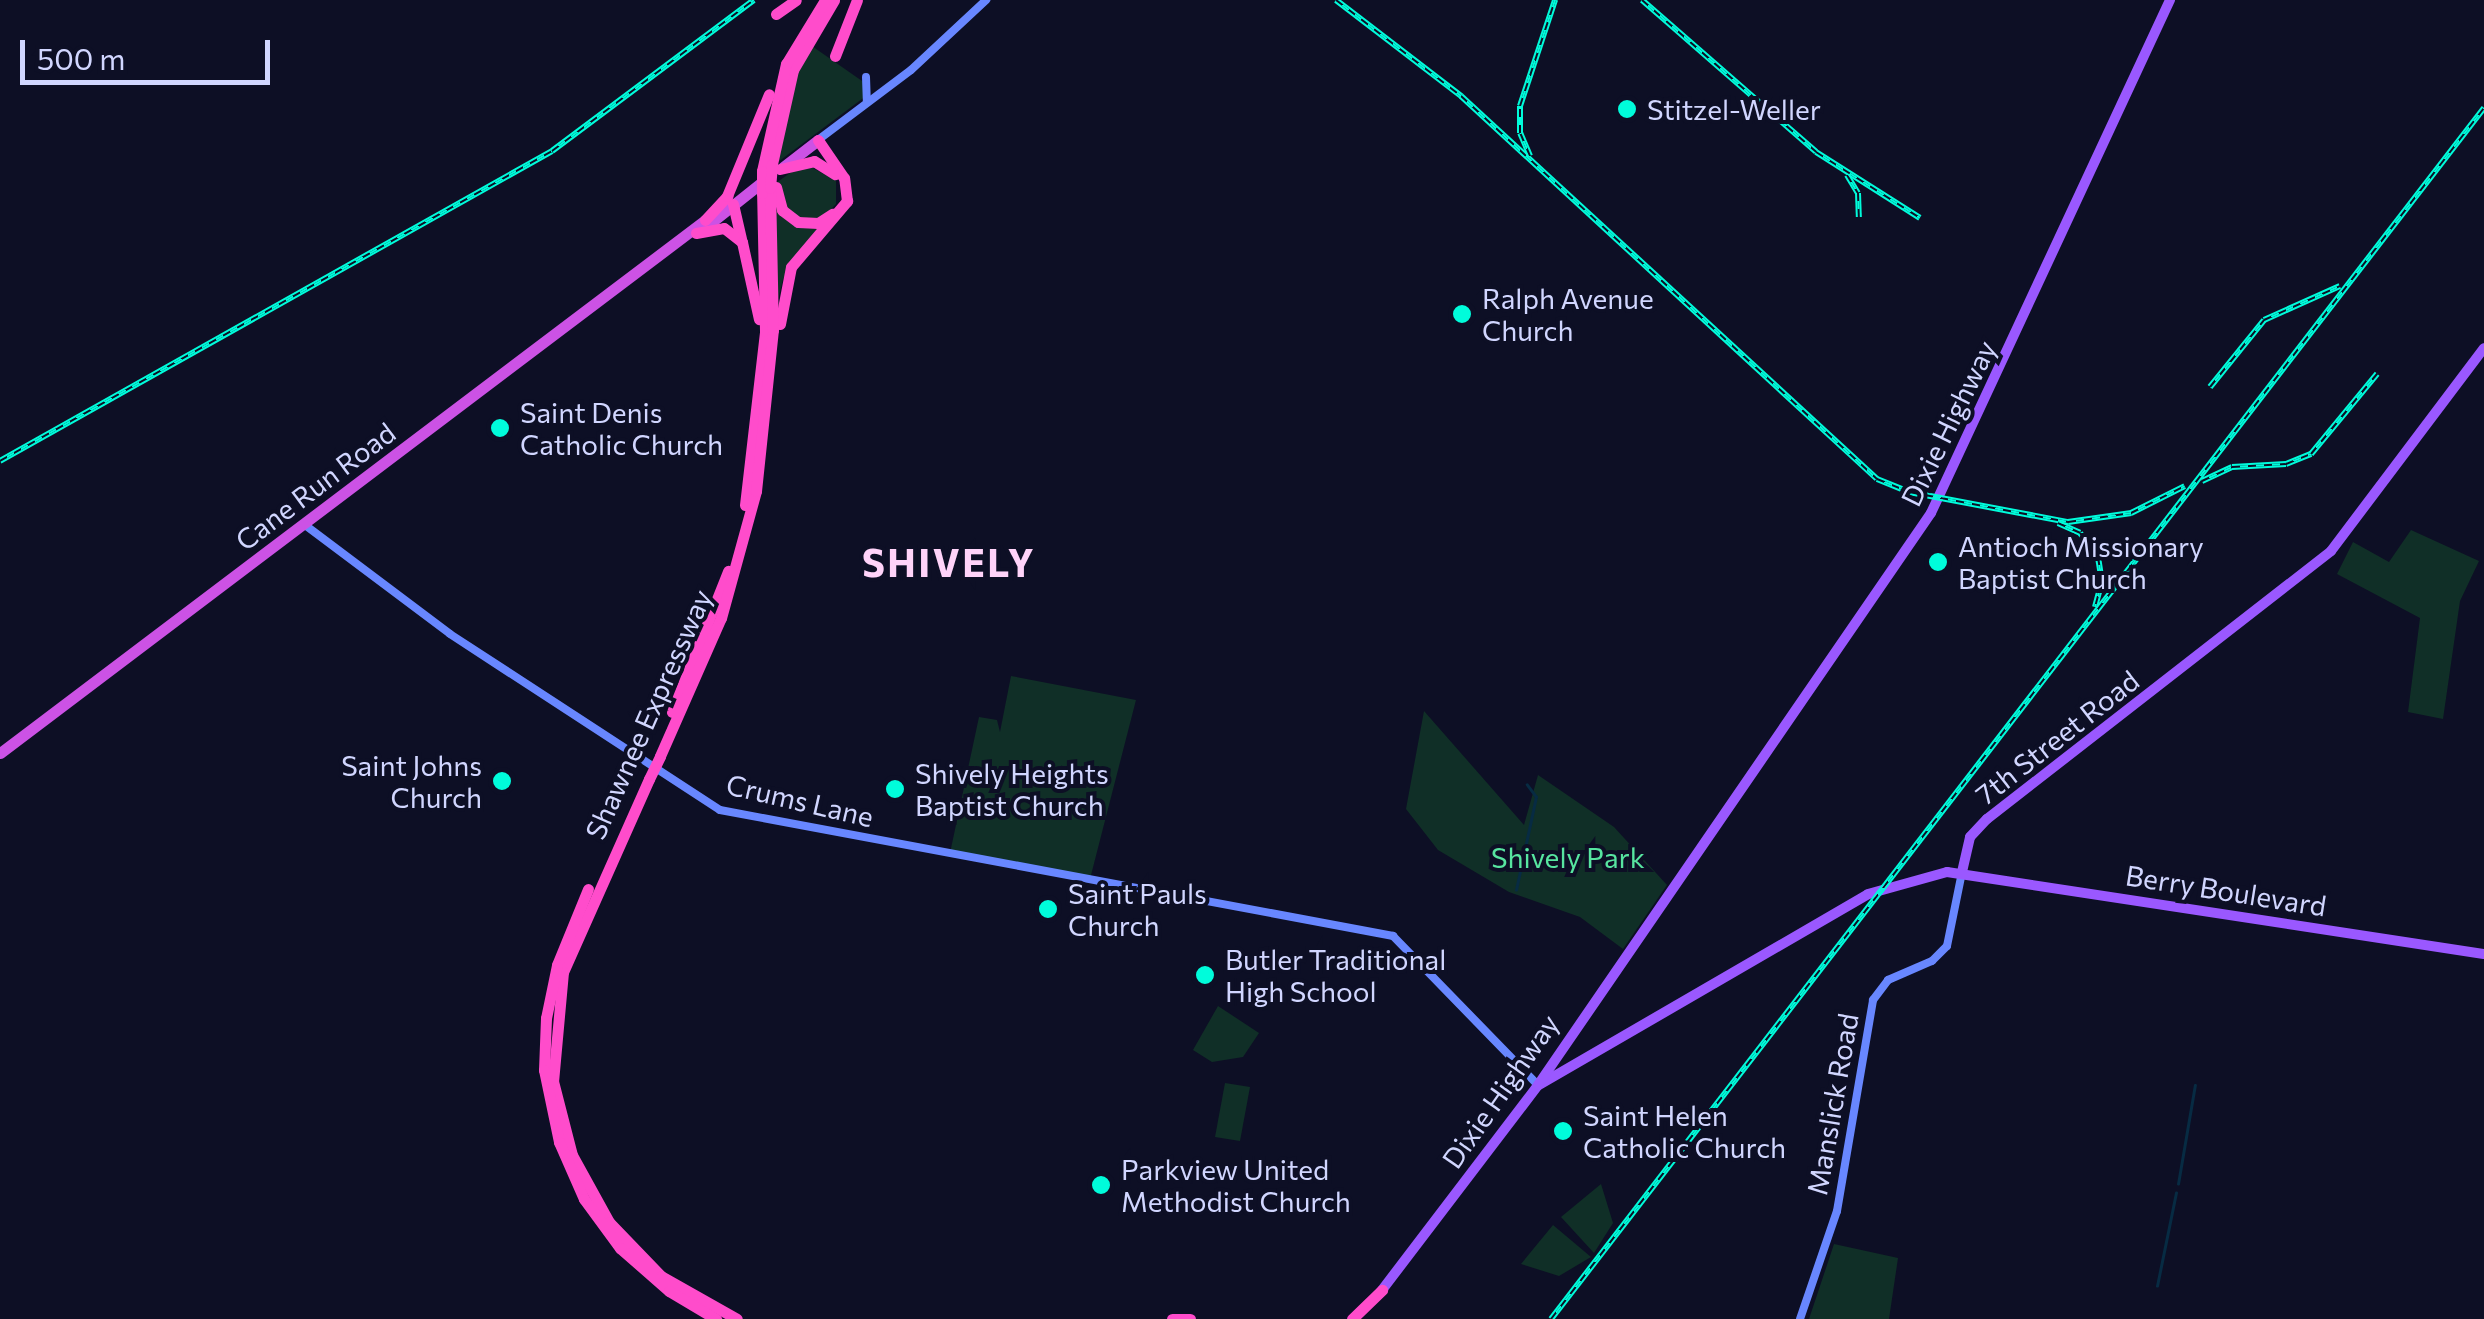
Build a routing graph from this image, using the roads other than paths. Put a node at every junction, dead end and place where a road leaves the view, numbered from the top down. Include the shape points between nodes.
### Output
1 (796, 0) edge
2 (824, 0) edge
3 (834, 0) edge
4 (858, 0) edge
5 (986, 0) edge
6 (2170, 0) edge
7 (776, 14) dead end
8 (811, 26) junction
9 (800, 45) junction
10 (835, 56) dead end
11 (786, 64) junction
12 (866, 77) dead end
13 (866, 104) junction
14 (818, 140) junction
15 (771, 168) junction
16 (769, 188) junction
17 (732, 204) junction
18 (705, 220) junction
19 (696, 233) junction
20 (742, 242) junction
21 (660, 258) junction
22 (2484, 348) edge
23 (767, 362) junction
24 (410, 427) dead end
25 (412, 444) junction
26 (305, 525) junction
27 (0, 754) edge
28 (1962, 872) junction
29 (2484, 954) edge
30 (1538, 1085) junction
31 (1382, 1290) joint
32 (689, 1300) junction
33 (1359, 1318) edge
34 (716, 1319) edge
35 (737, 1319) edge
36 (1172, 1319) edge
37 (1190, 1319) edge
38 (1800, 1319) edge

1 - 7 highway
2 - 8 highway, Shawnee Expressway
3 - 8 highway, Shawnee Expressway
4 - 10 highway
5 - 13 main road, Cane Run Road
6 - 30 main road, Dixie Highway via 1940,498
8 - 9 highway, Shawnee Expressway
9 - 11 highway, Shawnee Expressway
9 - 15 highway, Shawnee Expressway
11 - 15 highway, Shawnee Expressway
11 - 18 highway via 726,196
12 - 13 main road
13 - 14 main road, Cane Run Road
14 - 15 highway, Cane Run Road
14 - 23 highway via 844,178 847,201 791,268
15 - 16 highway, Shawnee Expressway, bridge
15 - 16 highway via 808,161 827,166 840,184 839,204 821,222 798,222
15 - 17 highway, Cane Run Road
16 - 23 highway, Shawnee Expressway
17 - 18 highway, Cane Run Road
17 - 19 highway, Cane Run Road
17 - 20 highway
18 - 21 highway, Cane Run Road
19 - 20 highway via 724,228
19 - 21 highway, Cane Run Road
20 - 23 highway
21 - 25 highway, Cane Run Road
22 - 28 main road, 7th Street Road via 2331,551 1987,819 1970,838
23 - 32 highway, Shawnee Expressway, bridge via 762,462 740,560 708,653 569,952 548,1047 559,1142 584,1199 620,1248
24 - 25 highway
25 - 26 highway, Cane Run Road
26 - 27 highway, Cane Run Road
26 - 30 main road, Crums Lane via 450,634 720,810 1393,936
28 - 29 main road, Berry Boulevard
28 - 30 main road via 1868,894
28 - 38 main road, Manslick Road via 1947,946 1932,961 1888,980 1873,1000 1837,1211
30 - 31 main road, Dixie Highway
31 - 33 highway
32 - 34 highway, Shawnee Expressway
32 - 35 highway, Shawnee Expressway
36 - 37 highway

